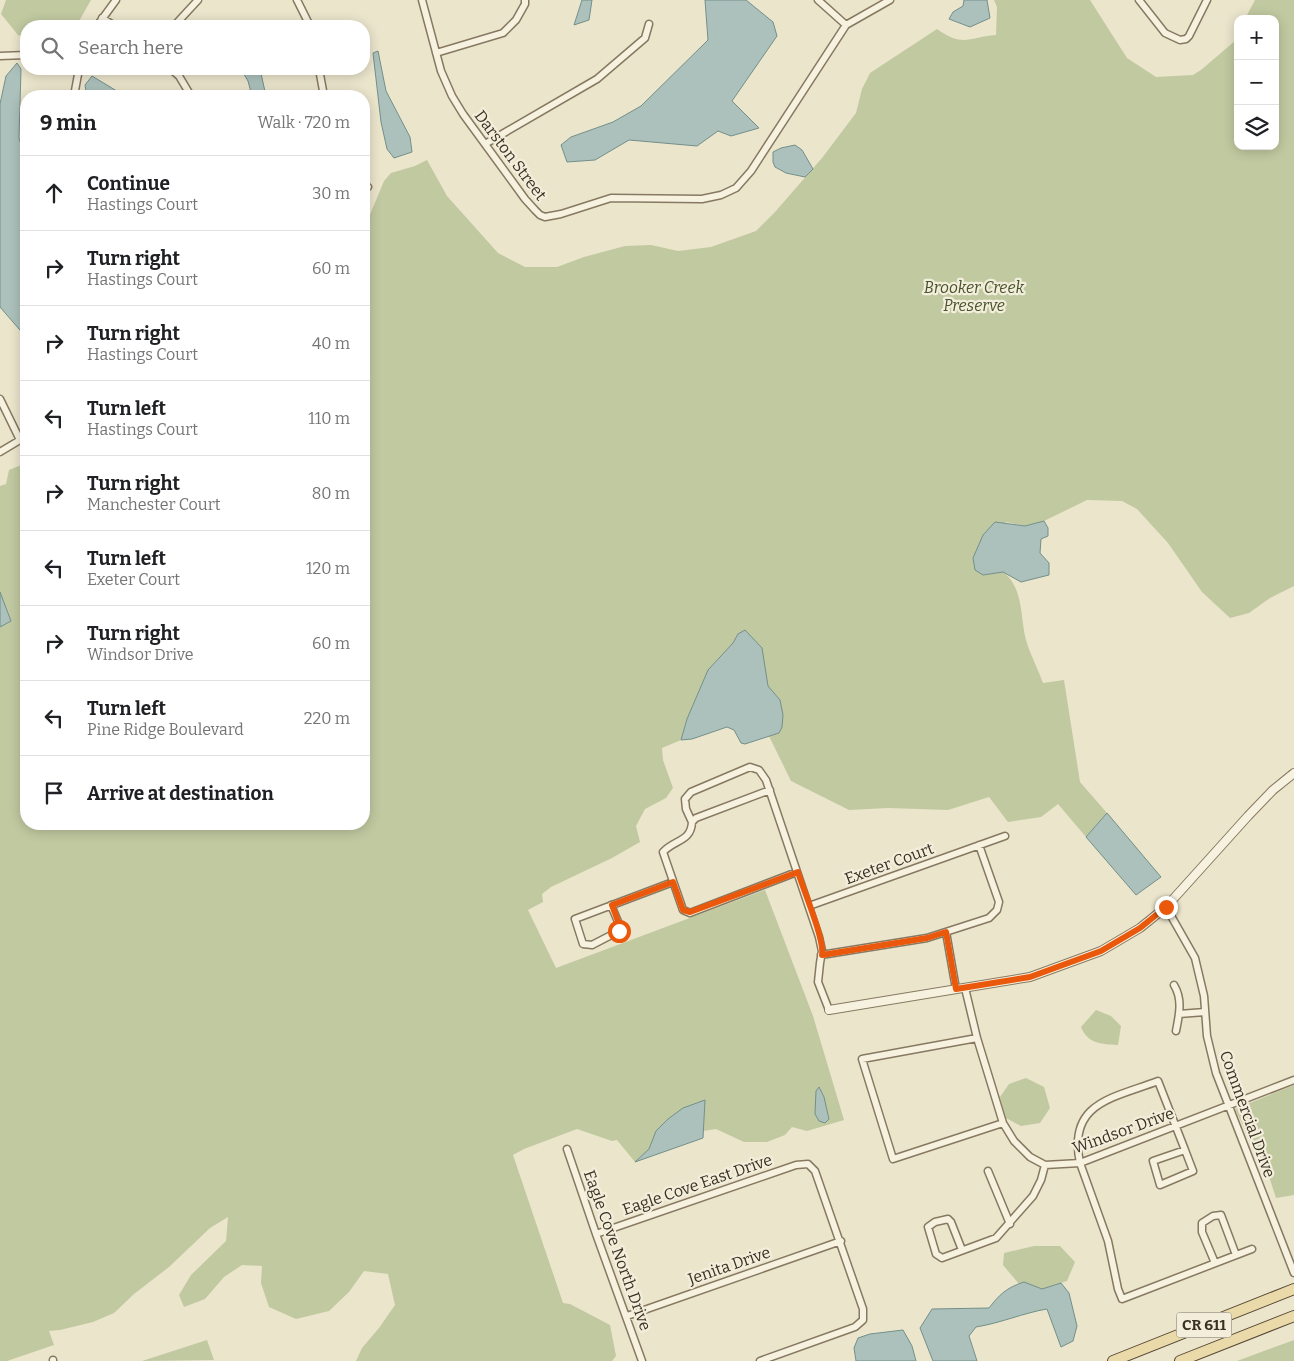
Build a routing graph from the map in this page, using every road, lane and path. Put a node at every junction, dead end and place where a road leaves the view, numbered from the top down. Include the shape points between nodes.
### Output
1 (116, 0) edge
2 (198, 0) edge
3 (297, 0) edge
4 (422, 0) edge
5 (525, 0) edge
6 (818, 0) edge
7 (890, 0) edge
8 (1139, 0) edge
9 (1206, 0) edge
10 (102, 18) joint
11 (105, 20) edge
12 (180, 20) edge
13 (307, 20) edge
14 (649, 24) dead end
15 (846, 25) junction
16 (436, 53) junction
17 (20, 55) edge
18 (0, 56) edge
19 (78, 75) edge
20 (178, 75) edge
21 (320, 75) edge
22 (75, 90) edge
23 (187, 90) edge
24 (323, 90) edge
25 (485, 144) junction
26 (0, 399) edge
27 (20, 440) joint
28 (0, 452) edge
29 (1294, 772) edge
30 (770, 790) junction
31 (692, 822) junction
32 (1005, 836) dead end
33 (979, 846) junction
34 (798, 872) junction
35 (673, 882) junction
36 (612, 905) junction
37 (809, 906) junction
38 (1166, 907) junction
39 (946, 932) junction
40 (822, 955) junction
41 (1174, 985) dead end
42 (965, 988) junction
43 (956, 989) junction
44 (829, 1010) joint
45 (1205, 1012) junction
46 (1179, 1014) junction
47 (1176, 1031) dead end
48 (977, 1038) junction
49 (1294, 1080) edge
50 (1228, 1106) junction
51 (1003, 1123) junction
52 (1176, 1125) junction
53 (568, 1149) dead end
54 (1185, 1150) junction
55 (1080, 1163) junction
56 (1045, 1164) junction
57 (988, 1171) dead end
58 (1010, 1224) junction
59 (596, 1234) junction
60 (841, 1241) junction
61 (1252, 1249) dead end
62 (962, 1250) junction
63 (1236, 1255) junction
64 (1215, 1263) junction
65 (1294, 1273) edge
66 (1294, 1289) edge
67 (627, 1316) junction
68 (1294, 1316) edge
69 (642, 1361) edge
70 (760, 1361) edge
71 (1113, 1361) edge
72 (1180, 1361) edge

1 - 10 street
2 - 12 street
3 - 13 street
4 - 16 street, Darston Street
5 - 16 street via 516,20 503,33
6 - 15 street
7 - 15 street, Darston Street
8 - 9 street via 1165,33 1180,40 1189,36
10 - 11 street
14 - 25 street via 645,38 597,79
15 - 25 street, Darston Street via 751,171 736,188 721,195 702,199 611,198 545,217 535,210
16 - 25 street, Darston Street via 452,96
17 - 18 street
19 - 22 street
20 - 23 street
21 - 24 street
26 - 27 street
27 - 28 street
29 - 38 street via 1248,816
30 - 31 street
30 - 31 street via 759,770 750,767 691,792 684,799
30 - 34 street
31 - 35 street via 689,836 670,845 664,852
32 - 33 street, Exeter Court
33 - 37 street, Exeter Court
33 - 39 street via 999,902 997,910 989,918
34 - 35 street via 690,912 683,910
34 - 37 street
35 - 36 street
36 - 36 street via 575,919 583,944 592,945 619,931
37 - 40 street via 820,937
38 - 42 street via 1140,928 1101,951 1030,977
38 - 45 street, Commercial Drive via 1195,958
39 - 40 street
39 - 43 street
40 - 44 street via 818,982
41 - 46 street via 1179,995
42 - 43 street
42 - 48 street
43 - 44 street
45 - 46 street
45 - 50 street, Commercial Drive via 1216,1073
46 - 47 street
48 - 51 street
48 - 51 street via 862,1059 893,1159
49 - 50 street, Windsor Drive
50 - 52 street, Windsor Drive
50 - 65 street, Commercial Drive
51 - 56 street via 1014,1141 1030,1157
52 - 54 street
52 - 55 street, Windsor Drive
52 - 55 street via 1158,1081 1103,1102 1092,1108 1083,1120 1077,1152
53 - 59 street, Eagle Cove North Drive
54 - 54 street via 1193,1171 1160,1185 1152,1161
55 - 56 street, Windsor Drive
55 - 64 street via 1108,1241 1122,1299
56 - 58 street via 1033,1196
57 - 58 street
58 - 62 street via 996,1238
59 - 60 street, Eagle Cove East Drive via 796,1165 808,1164 816,1170
59 - 67 street, Eagle Cove North Drive
60 - 67 street, Jenita Drive
60 - 70 street via 863,1309 863,1320 855,1327
61 - 63 street
62 - 62 street via 942,1258 936,1254 928,1227 948,1219
63 - 64 street
63 - 64 street via 1221,1215 1213,1216 1202,1223 1202,1232
66 - 71 main road, CR 611
67 - 69 street, Eagle Cove North Drive
68 - 72 main road, CR 611

